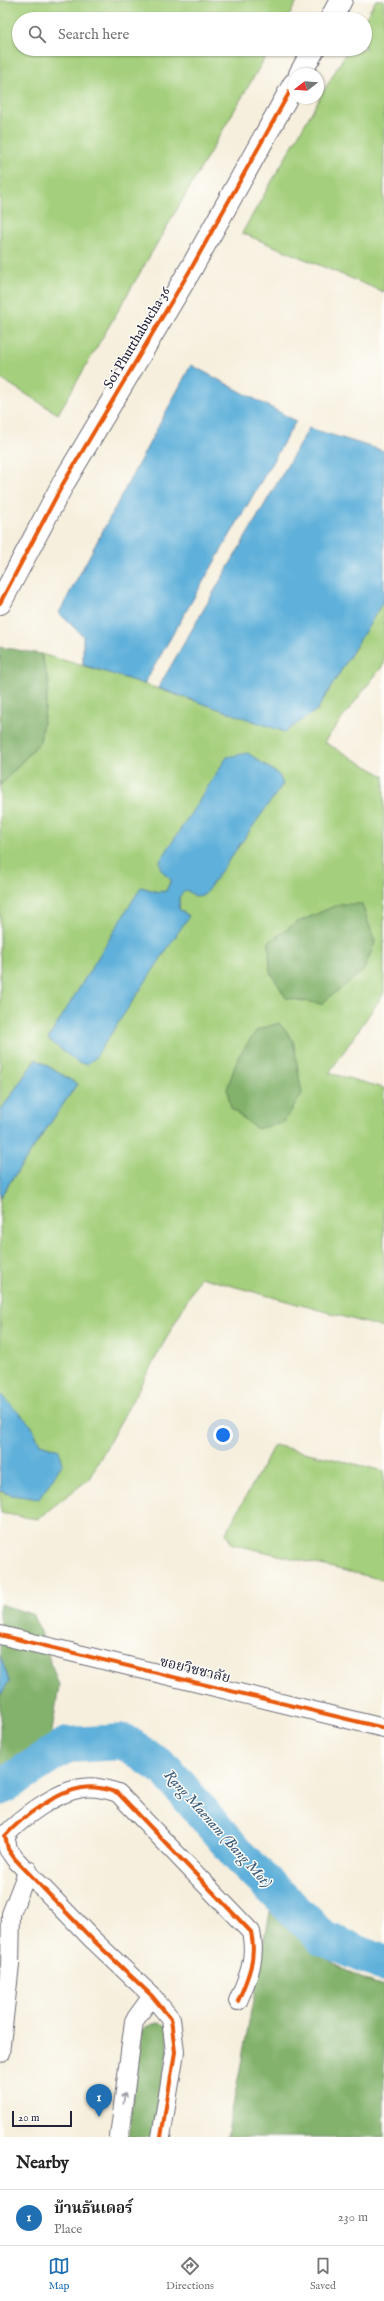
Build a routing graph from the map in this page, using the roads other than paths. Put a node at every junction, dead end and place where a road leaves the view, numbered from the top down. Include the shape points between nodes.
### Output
1 (341, 0) edge
2 (335, 12) edge
3 (310, 56) edge
4 (303, 68) edge
5 (288, 95) edge
6 (0, 603) edge
7 (0, 1635) edge
8 (384, 1728) edge
9 (28, 1870) junction
10 (152, 1996) junction
11 (238, 2001) dead end
12 (0, 2053) edge
13 (119, 2137) edge
14 (161, 2137) edge

1 - 2 street
3 - 4 street
5 - 6 street, Soi Phutthabucha 36 via 192,267 64,482
7 - 8 street, ซอยวิชชาลัย
9 - 10 street via 91,1938
9 - 11 street via 15,1859 5,1841 5,1836 20,1820 50,1801 82,1788 97,1787 118,1794 251,1932 254,1947 250,1973
9 - 12 street via 11,1914 10,1965
13 -> 10 street via 134,2022
10 - 14 street via 171,2019 174,2036 175,2052

